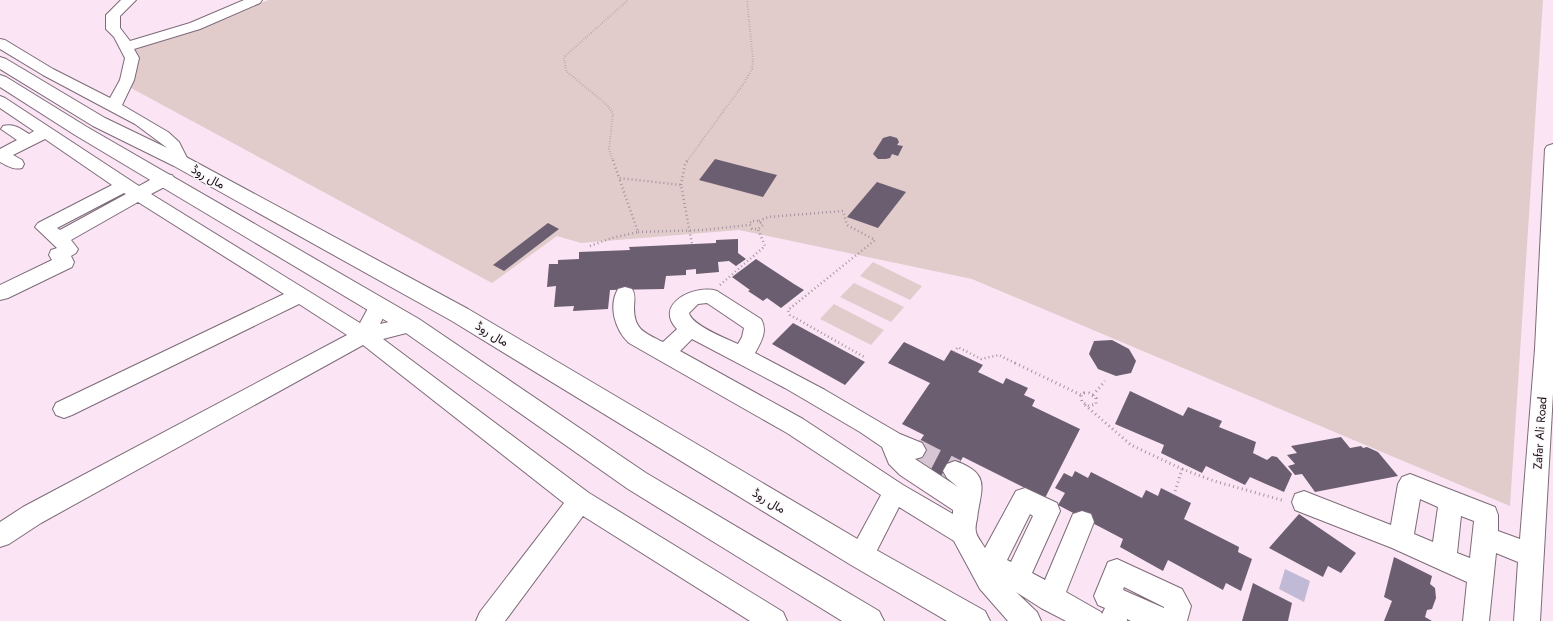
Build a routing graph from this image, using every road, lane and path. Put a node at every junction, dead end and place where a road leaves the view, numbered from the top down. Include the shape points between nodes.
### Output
1 (129, 0) edge
2 (255, 0) edge
3 (628, 0) edge
4 (747, 0) edge
5 (0, 43) edge
6 (126, 48) junction
7 (0, 62) edge
8 (0, 80) edge
9 (3, 107) edge
10 (98, 120) junction
11 (9, 129) dead end
12 (46, 132) junction
13 (29, 141) junction
14 (1553, 149) edge
15 (16, 164) dead end
16 (618, 178) junction
17 (166, 179) junction
18 (680, 185) junction
19 (131, 189) junction
20 (759, 221) junction
21 (749, 225) junction
22 (758, 229) junction
23 (690, 230) junction
24 (638, 232) junction
25 (692, 244) dead end
26 (590, 246) dead end
27 (1, 293) dead end
28 (625, 294) dead end
29 (298, 296) junction
30 (710, 296) junction
31 (379, 306) junction
32 (411, 325) junction
33 (690, 329) junction
34 (364, 335) junction
35 (1549, 350) edge
36 (954, 352) dead end
37 (665, 353) junction
38 (742, 356) junction
39 (866, 358) dead end
40 (1105, 381) dead end
41 (1081, 395) junction
42 (1093, 395) junction
43 (1085, 405) junction
44 (64, 410) dead end
45 (892, 441) junction
46 (914, 450) tunnel mouth
47 (1182, 469) junction
48 (955, 471) tunnel mouth
49 (895, 492) junction
50 (1174, 495) dead end
51 (580, 501) junction
52 (1451, 501) junction
53 (1304, 502) joint
54 (966, 505) junction
55 (1082, 522) dead end
56 (0, 536) edge
57 (1486, 538) junction
58 (1401, 540) junction
59 (976, 551) junction
60 (1531, 555) junction
61 (861, 556) junction
62 (1444, 559) junction
63 (1480, 575) junction
64 (1016, 579) junction
65 (1050, 599) junction
66 (1117, 612) edge
67 (489, 621) edge
68 (774, 621) edge
69 (869, 621) edge
70 (975, 621) edge
71 (1028, 621) edge
72 (1092, 621) edge
73 (1160, 621) edge
74 (1168, 621) edge
75 (1476, 621) edge
76 (1527, 621) edge

1 - 6 street via 113,15 113,29 120,35
2 - 6 street via 195,26
3 - 16 path via 564,57 566,71 613,113 609,149
4 - 18 path via 752,69 729,106 685,164
5 - 10 street via 48,72
6 - 10 street via 132,58 127,80
7 - 10 main road, مال روڈ
8 - 10 main road, مال روڈ
9 - 12 street
10 - 17 main road, مال روڈ
10 - 61 main road, مال روڈ via 181,162 460,315
11 - 13 street
12 - 13 street
12 - 19 street
13 - 15 street via 0,155
14 - 35 street, Zafar Ali Road
16 - 18 path
16 - 24 path
17 - 19 street
17 - 31 main road, مال روڈ
18 - 23 path
19 - 27 street via 44,227 69,249 58,255 65,262
19 - 29 street
20 - 21 path via 753,221
20 - 22 path via 763,225
20 - 39 path via 768,217 843,211 847,225 875,240 788,310 790,315
21 - 22 path via 752,229
21 - 23 path
22 - 30 path via 765,246
23 - 24 path
23 - 25 path
24 - 26 path
28 - 37 street via 623,315 626,328 637,338
29 - 34 street
29 - 44 street
30 - 33 street via 693,298 679,311 680,319
30 - 38 street via 754,324 753,338
31 - 32 main road, مال روڈ
31 - 34 street
32 - 34 street
32 - 69 main road, مال روڈ via 637,481
33 - 37 street
33 - 38 street
34 - 51 street
34 - 56 street via 32,515
35 - 60 street, Zafar Ali Road
36 - 41 path via 958,347 981,359 999,356
37 - 49 street via 794,426
38 - 45 street via 836,405
40 - 42 path
41 - 42 path
41 - 43 path via 1080,399
42 - 43 path via 1096,404
43 - 47 path via 1131,445
45 - 46 street
45 - 54 street via 897,457 908,468
47 - 50 path
47 - 53 path via 1276,500
48 - 54 street via 967,478 971,486
49 - 59 street
49 - 61 street
51 - 67 street
51 - 68 street
52 - 57 street via 1486,515
52 - 58 street via 1410,484
52 - 62 street
53 - 58 street
54 - 59 street
55 - 65 street
57 - 60 street
57 - 63 street
58 - 62 street
59 - 64 street
59 - 64 street via 1025,499 1048,511
59 - 71 street via 989,580 1009,604
60 - 76 street, Zafar Ali Road
61 - 70 main road, مال روڈ
62 - 63 street
63 - 75 street
64 - 65 street
65 - 72 street
66 - 73 street
66 - 74 street via 1107,596 1116,571 1173,598 1178,604 1178,610 1176,616

